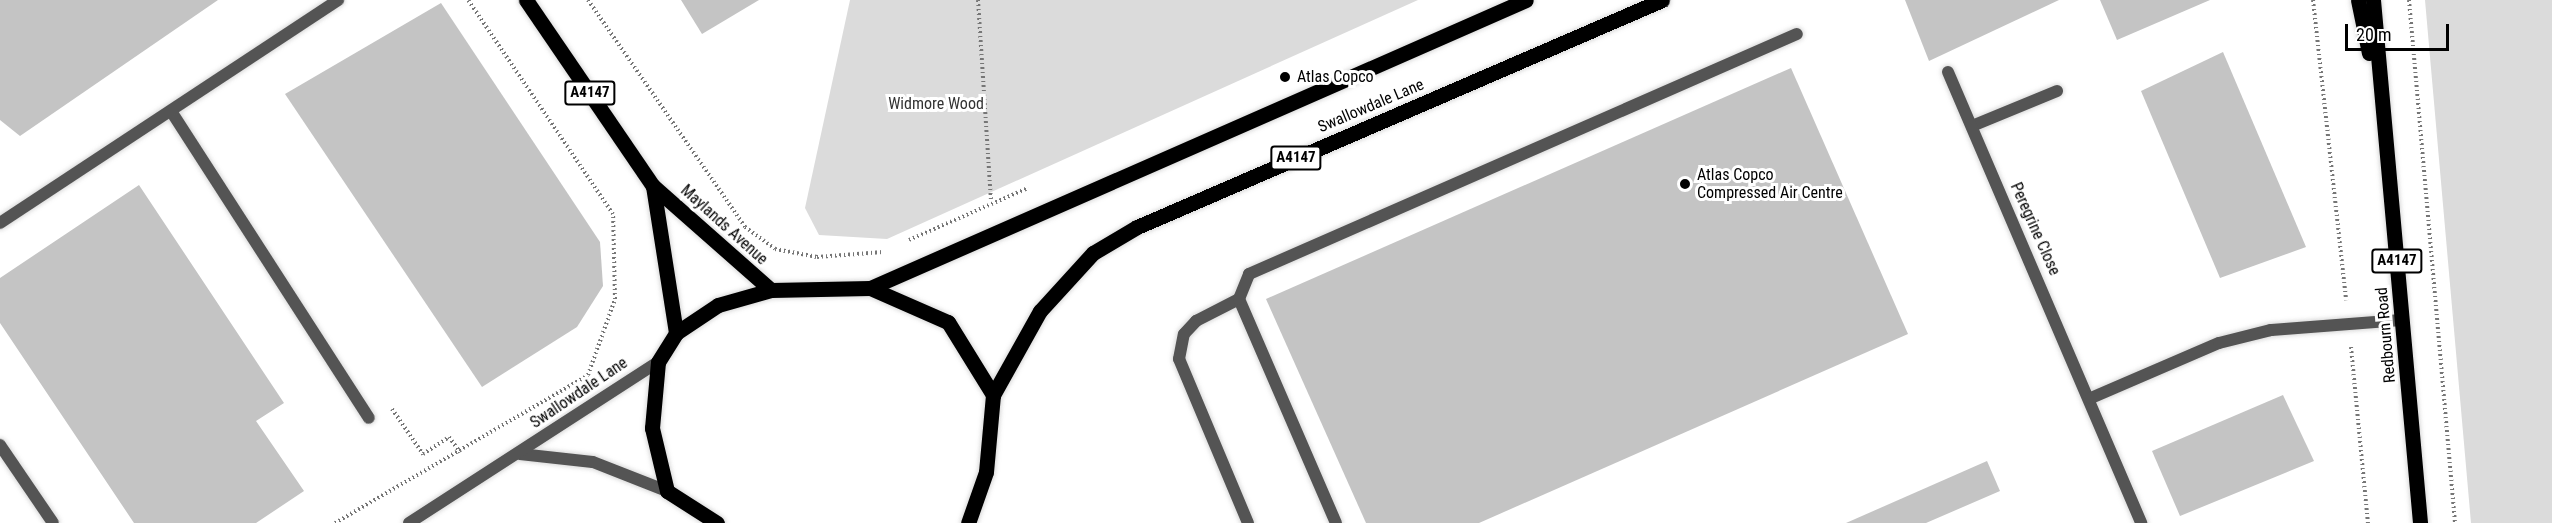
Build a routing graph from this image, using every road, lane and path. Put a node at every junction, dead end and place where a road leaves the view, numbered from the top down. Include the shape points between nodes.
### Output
1 (338, 0) edge
2 (468, 0) edge
3 (526, 0) edge
4 (588, 0) edge
5 (978, 0) edge
6 (1526, 0) edge
7 (1662, 0) edge
8 (2313, 0) edge
9 (2358, 0) edge
10 (2373, 0) edge
11 (2409, 0) edge
12 (1797, 34) dead end
13 (1948, 72) dead end
14 (2057, 91) dead end
15 (171, 111) junction
16 (1971, 126) junction
17 (2385, 132) junction
18 (653, 186) junction
19 (1033, 186) dead end
20 (991, 202) junction
21 (0, 223) edge
22 (902, 244) dead end
23 (892, 248) dead end
24 (870, 288) junction
25 (771, 290) junction
26 (1239, 299) junction
27 (2346, 304) dead end
28 (2402, 320) junction
29 (676, 333) junction
30 (2350, 344) dead end
31 (658, 362) junction
32 (993, 395) junction
33 (2091, 398) junction
34 (369, 418) dead end
35 (413, 439) dead end
36 (0, 445) edge
37 (460, 452) junction
38 (520, 454) junction
39 (667, 491) junction
40 (53, 523) edge
41 (335, 523) edge
42 (409, 523) edge
43 (717, 523) edge
44 (969, 523) edge
45 (1248, 523) edge
46 (1336, 523) edge
47 (2141, 523) edge
48 (2368, 523) edge
49 (2420, 523) edge
50 (2455, 523) edge

1 - 15 street
2 - 37 path via 613,214 615,299 588,375
3 - 18 main road, Maylands Avenue / A4147
4 - 23 path via 745,227 775,249 817,257
5 - 20 path
6 - 24 main road
7 - 32 main road, Swallowdale Lane / A4147 via 1137,227 1093,253 1040,310
8 - 27 path
9 - 17 main road, A4147
10 - 17 main road, Redbourn Road / A4147
11 - 50 path
12 - 26 street via 1249,274
13 - 16 street, Peregrine Close
14 - 16 street
15 - 21 street
15 - 34 street
16 - 33 street, Peregrine Close
17 - 28 main road, Redbourn Road / A4147
18 - 25 main road, Maylands Avenue / A4147
18 - 29 main road, Maylands Avenue / A4147
19 - 20 path
20 - 22 path
24 - 25 main road
24 - 32 main road via 948,322
25 - 29 main road via 718,305
26 - 45 street via 1196,321 1184,334 1179,359
26 - 46 street
28 - 33 street via 2271,330 2218,343
28 - 49 main road, Redbourn Road / A4147
29 - 31 main road
30 - 48 path
31 - 38 street, Swallowdale Lane
31 - 39 main road via 652,428
32 - 44 main road via 986,472
33 - 47 street, Peregrine Close
35 - 37 path via 423,454 449,437
36 - 40 street
37 - 41 path
38 - 39 street, Swallowdale Lane via 593,462
38 - 42 street, Swallowdale Lane
39 - 43 main road

